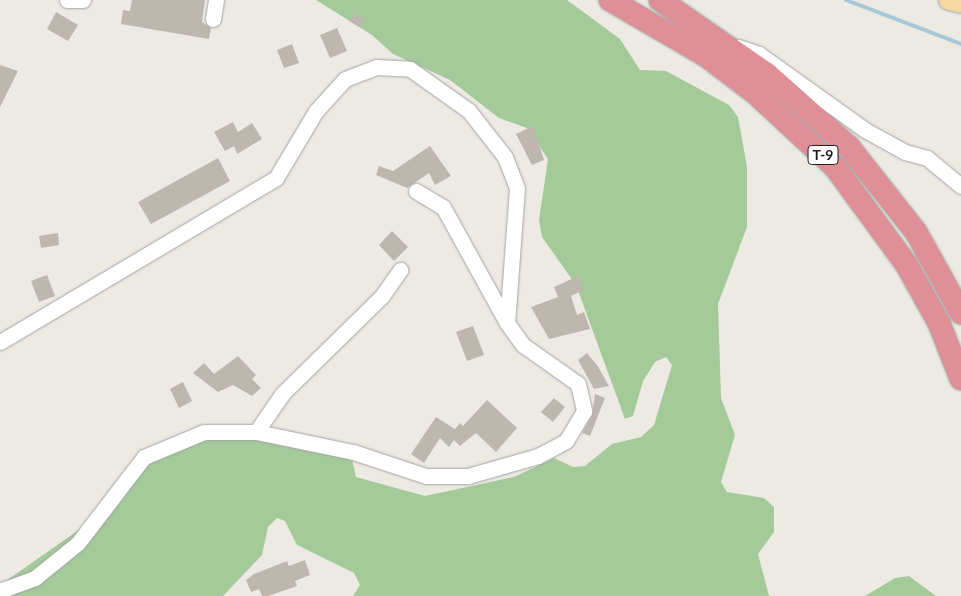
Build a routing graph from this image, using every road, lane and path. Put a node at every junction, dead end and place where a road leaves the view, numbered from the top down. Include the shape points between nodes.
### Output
1 (67, 0) edge
2 (83, 0) edge
3 (216, 0) edge
4 (604, 0) edge
5 (610, 0) edge
6 (660, 0) edge
7 (948, 0) edge
8 (961, 4) edge
9 (630, 12) junction
10 (214, 19) dead end
11 (724, 44) junction
12 (961, 186) edge
13 (416, 191) dead end
14 (400, 270) dead end
15 (961, 313) edge
16 (507, 323) junction
17 (0, 342) edge
18 (961, 379) edge
19 (256, 432) junction
20 (0, 592) edge

1 - 2 street
3 - 10 street
4 - 9 highway
5 - 9 highway, T-9
6 - 11 highway, T-9
7 - 8 main road
9 - 18 highway, T-9 via 733,77 835,167 906,264 939,323
11 - 12 street via 759,54 865,130 905,152 927,158
11 - 15 highway, T-9 via 796,98 849,147 916,232
13 - 16 street via 442,207
14 - 19 street via 382,296 283,394
16 - 17 street via 516,188 505,157 469,111 410,69 376,67 345,79 316,111 276,178
16 - 19 street via 523,345 578,384 584,411 566,441 538,456 468,476 426,476 353,452
19 - 20 street via 204,432 144,457 78,543 35,578

